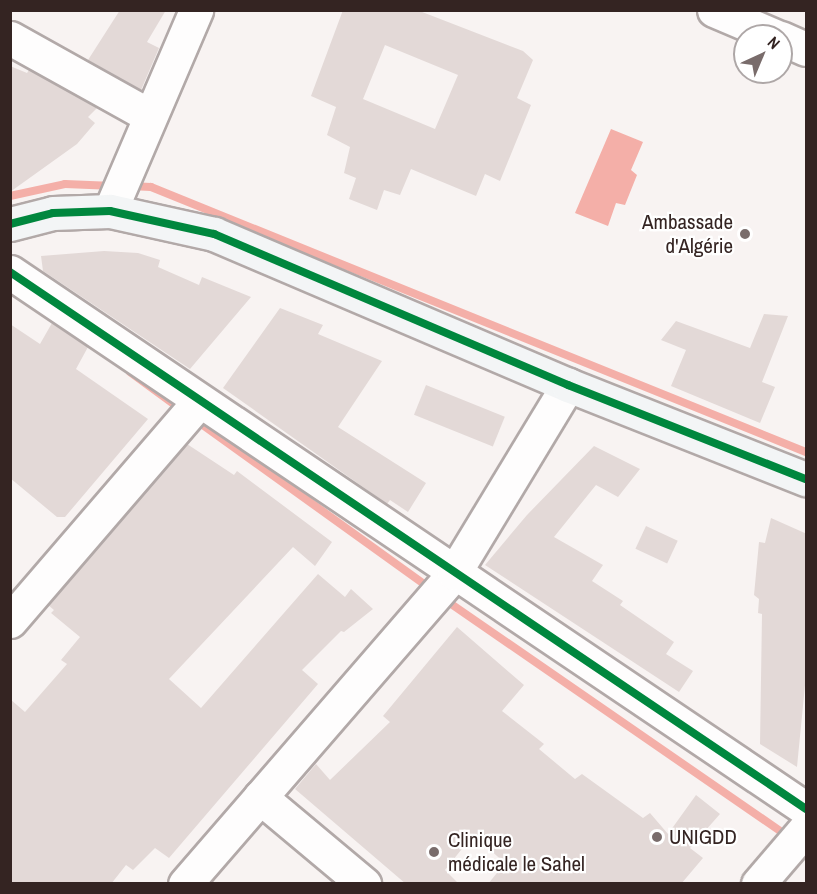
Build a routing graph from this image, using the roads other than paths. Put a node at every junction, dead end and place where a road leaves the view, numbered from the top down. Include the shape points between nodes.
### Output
1 (196, 10) edge
2 (714, 10) edge
3 (747, 24) edge
4 (10, 38) edge
5 (793, 43) edge
6 (807, 49) edge
7 (150, 116) junction
8 (110, 211) junction
9 (10, 224) edge
10 (10, 272) edge
11 (568, 385) junction
12 (199, 401) junction
13 (807, 479) edge
14 (454, 573) junction
15 (10, 621) edge
16 (260, 797) junction
17 (807, 809) edge
18 (807, 828) edge
19 (185, 884) edge
20 (364, 884) edge
21 (758, 884) edge

1 - 7 street
2 - 3 street
4 - 7 street
5 - 6 street
7 - 8 street
8 - 9 street via 53,213
8 - 11 street via 214,234
10 - 12 street
11 - 13 street
11 - 14 street
12 - 14 street
12 - 15 street
14 - 16 street
14 - 17 street
16 - 19 street
16 - 20 street
18 - 21 street

